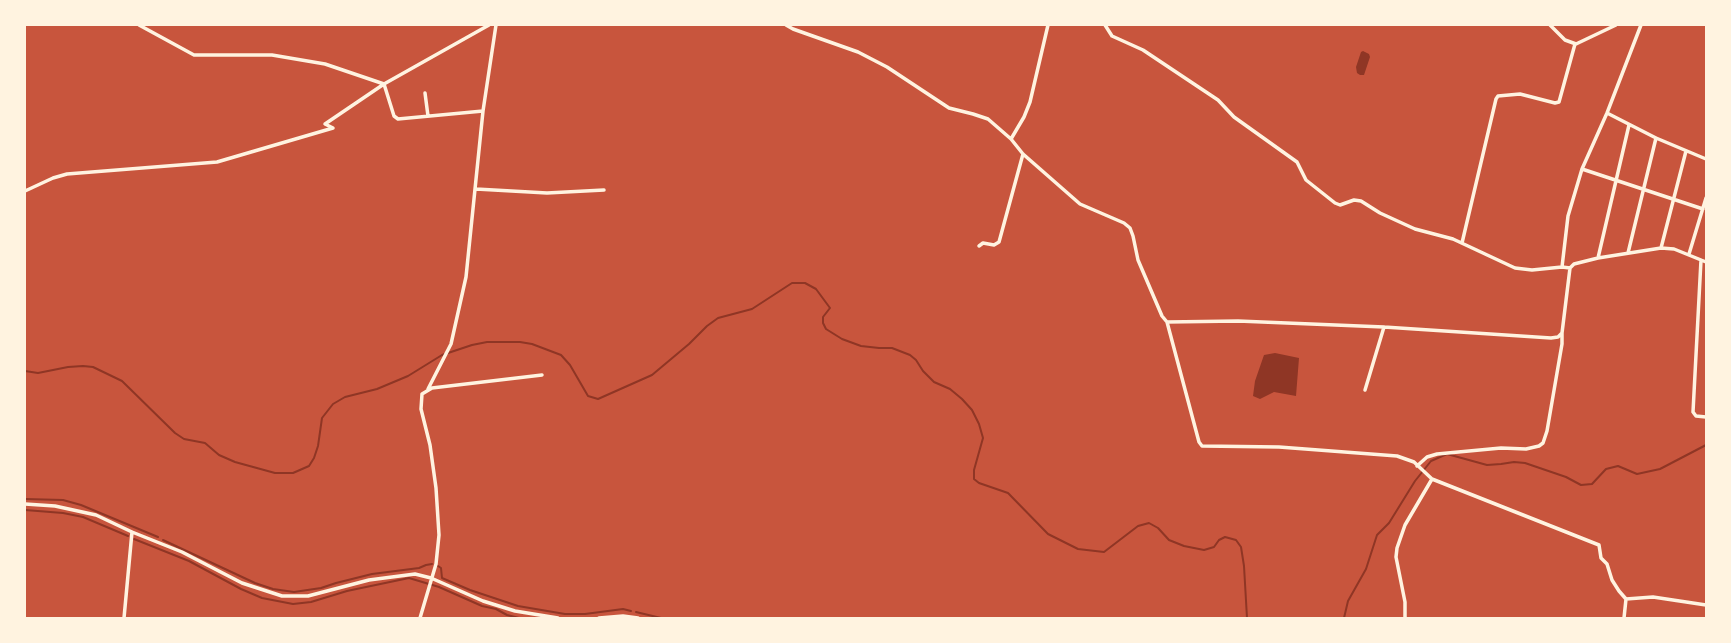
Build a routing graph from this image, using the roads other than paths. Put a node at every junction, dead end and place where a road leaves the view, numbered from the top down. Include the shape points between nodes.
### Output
1 (139, 25) edge
2 (489, 25) edge
3 (496, 25) edge
4 (786, 25) edge
5 (1048, 25) edge
6 (1105, 25) edge
7 (1550, 25) edge
8 (1616, 25) edge
9 (1641, 25) edge
10 (1575, 44) junction
11 (384, 84) junction
12 (425, 93) dead end
13 (483, 111) junction
14 (1607, 114) junction
15 (428, 116) junction
16 (1629, 125) junction
17 (1656, 138) junction
18 (1011, 139) junction
19 (1686, 151) junction
20 (1023, 154) junction
21 (1706, 159) edge
22 (1582, 169) junction
23 (1615, 181) junction
24 (476, 189) junction
25 (604, 190) dead end
26 (1643, 190) junction
27 (25, 191) edge
28 (1706, 198) edge
29 (1673, 200) junction
30 (1703, 209) junction
31 (1462, 243) junction
32 (979, 246) dead end
33 (1661, 248) junction
34 (1628, 253) junction
35 (1689, 254) junction
36 (1598, 258) junction
37 (1701, 260) junction
38 (1706, 262) edge
39 (1562, 267) junction
40 (1570, 268) junction
41 (1168, 322) junction
42 (1384, 327) junction
43 (1562, 333) junction
44 (542, 375) dead end
45 (428, 389) junction
46 (1365, 390) dead end
47 (1706, 417) edge
48 (1419, 467) junction
49 (1432, 479) junction
50 (25, 504) edge
51 (132, 532) junction
52 (431, 578) junction
53 (1626, 599) junction
54 (1706, 605) edge
55 (124, 618) edge
56 (420, 618) edge
57 (558, 618) edge
58 (599, 618) edge
59 (638, 618) edge
60 (1405, 618) edge
61 (1624, 618) edge

1 - 11 street via 194,55 272,56 325,64
2 - 11 street
3 - 13 street
4 - 18 street via 858,52 887,67 949,108 988,119
5 - 18 street via 1030,102
6 - 31 street via 1112,36 1143,50 1218,100 1239,121 1297,162 1306,180 1335,203 1340,205 1358,200 1415,230
7 - 10 street via 1565,40
8 - 10 street via 1585,42
9 - 14 street
10 - 31 street via 1559,102 1520,94 1498,96 1496,99
11 - 15 street via 395,118
11 - 27 street via 325,124 332,128 258,151 217,162 67,174
12 - 15 street
13 - 15 street
13 - 24 street
14 - 16 street
14 - 22 street
16 - 17 street
16 - 23 street
17 - 19 street
17 - 26 street
18 - 20 street
19 - 21 street
19 - 29 street
20 - 32 street via 999,242 994,245 983,243
20 - 41 street via 1080,204 1130,228 1138,260 1162,316
22 - 23 street
22 - 39 street via 1568,216
23 - 26 street
23 - 36 street
24 - 25 street via 546,193
24 - 45 street via 466,277 451,344
26 - 29 street
26 - 34 street
28 - 30 street
29 - 30 street
29 - 33 street
30 - 35 street
31 - 39 street via 1515,268 1532,270
33 - 34 street
33 - 35 street
34 - 36 street
35 - 37 street
36 - 40 street via 1580,262
37 - 38 street
37 - 47 street via 1693,412 1696,416
39 - 40 street
40 - 43 street
41 - 42 street via 1238,320
41 - 48 street via 1198,442 1202,446 1279,447 1397,456 1414,462
42 - 43 street via 1551,338
42 - 46 street
43 - 48 street via 1543,443 1526,449 1437,454 1427,457
44 - 45 street
45 - 52 street via 422,394 421,403 436,488 438,529 436,564
48 - 49 street
49 - 53 street via 1599,545 1601,558 1608,564 1612,580
49 - 60 street via 1405,525 1396,548 1405,602
50 - 51 street via 55,506 96,515
51 - 52 street via 182,552 242,583 282,596 308,596 369,580 415,574
51 - 55 street
52 - 56 street
52 - 57 street via 483,601 515,611
53 - 54 street via 1653,597
53 - 61 street
58 - 59 street

